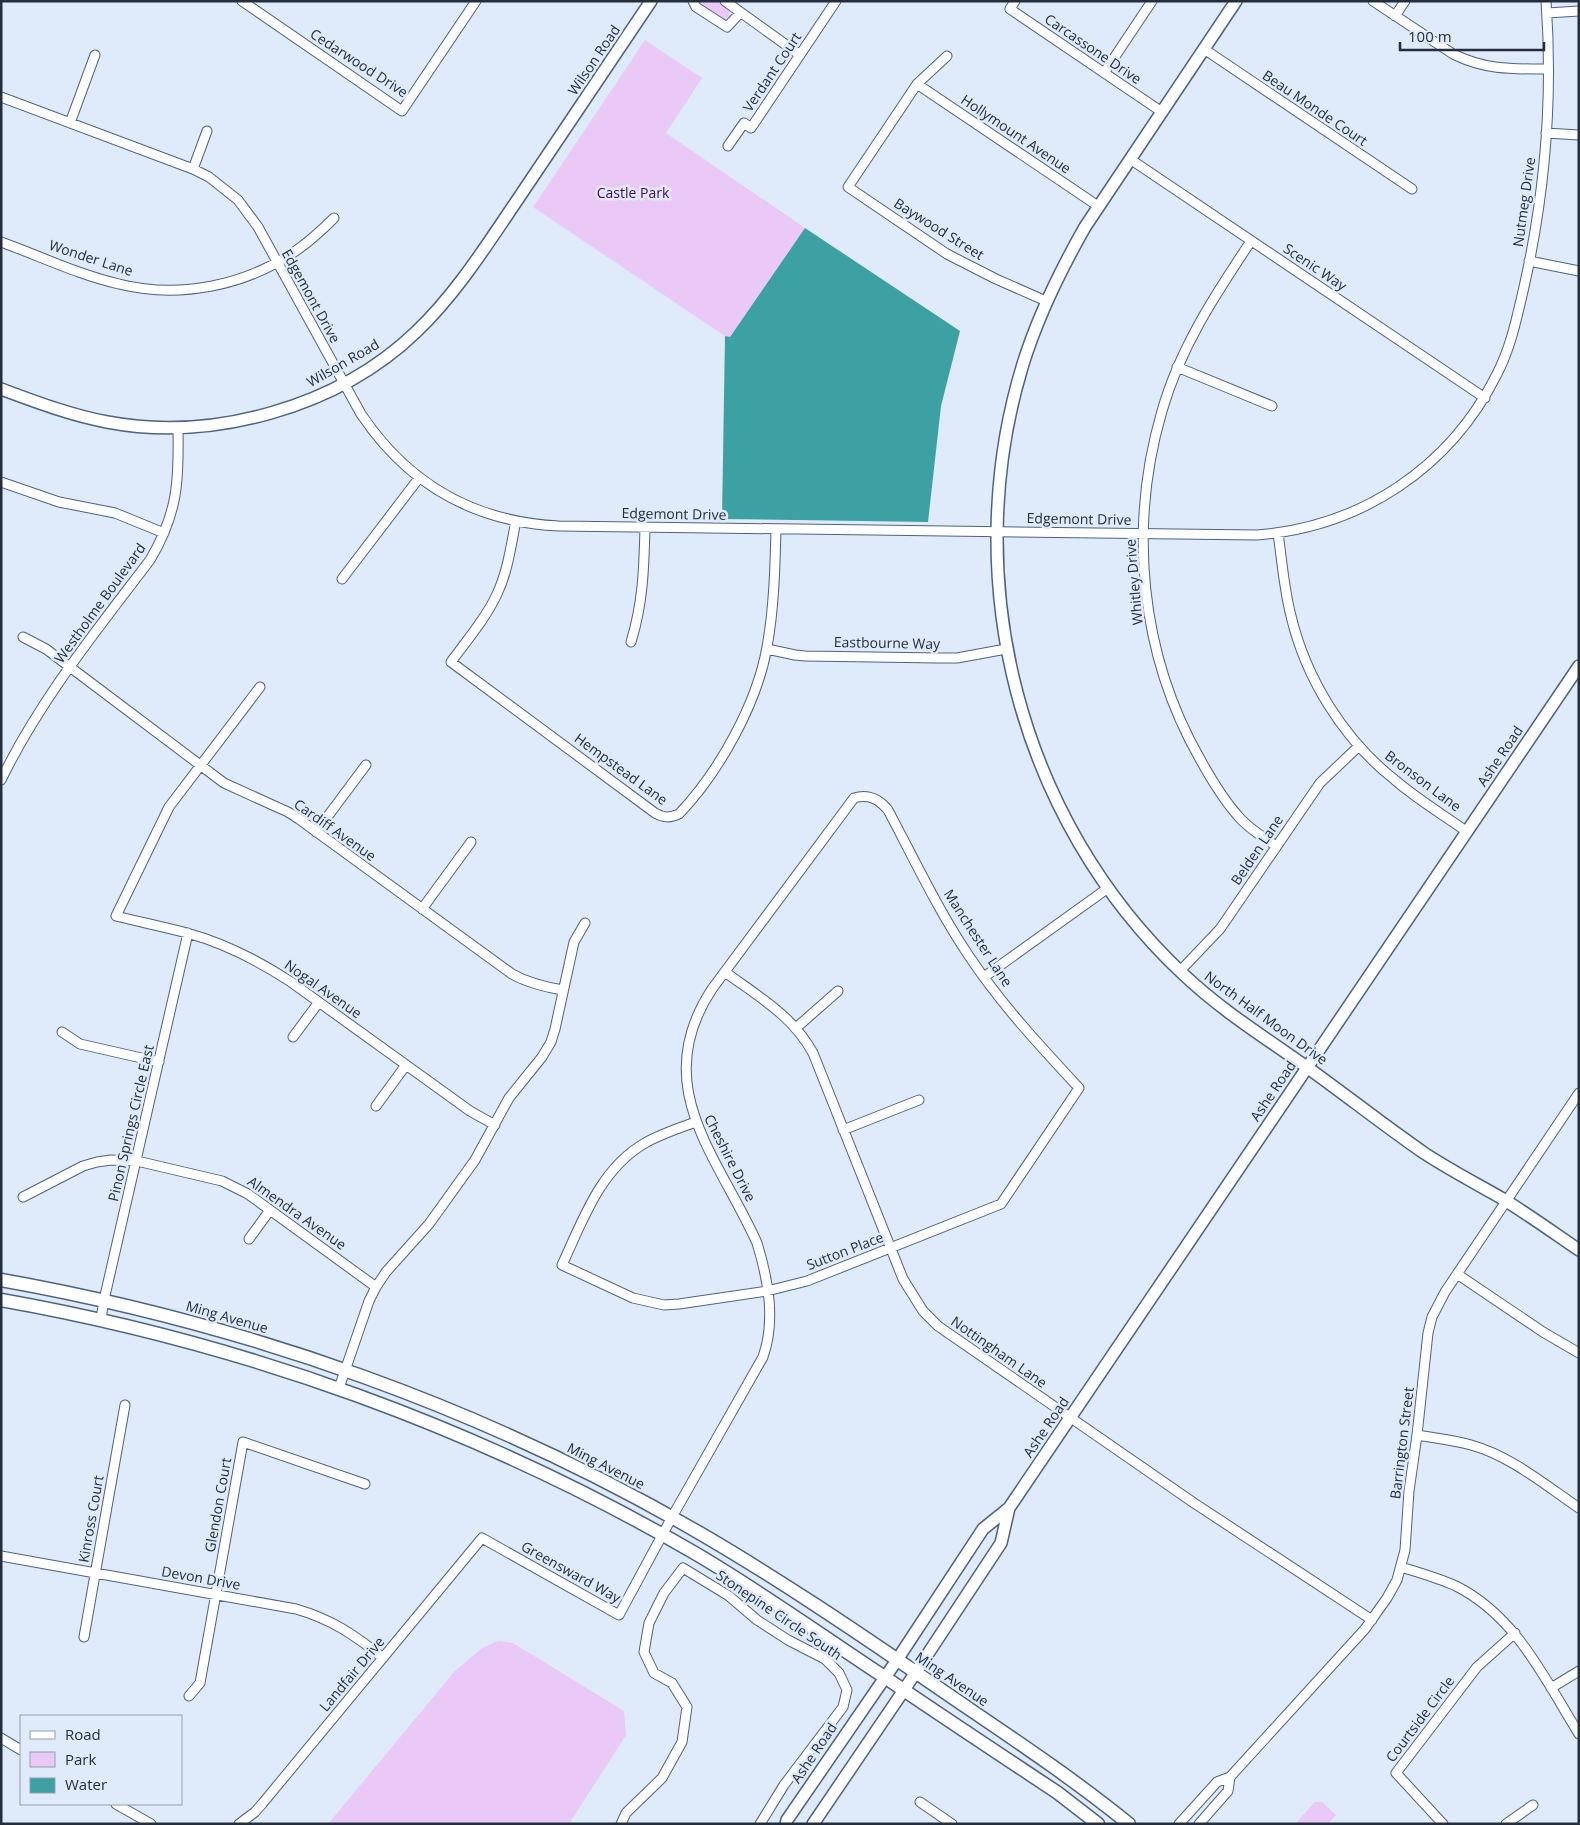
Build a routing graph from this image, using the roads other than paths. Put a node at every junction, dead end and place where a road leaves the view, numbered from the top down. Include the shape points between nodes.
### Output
1 (242, 1) edge
2 (476, 1) edge
3 (651, 1) edge
4 (693, 1) edge
5 (725, 1) edge
6 (836, 1) edge
7 (1152, 1) edge
8 (1236, 1) edge
9 (1373, 1) edge
10 (1404, 1) edge
11 (1546, 1) edge
12 (1012, 5) edge
13 (1579, 11) edge
14 (740, 13) junction
15 (1547, 13) junction
16 (1395, 16) junction
17 (1204, 49) junction
18 (96, 55) dead end
19 (800, 55) junction
20 (947, 56) dead end
21 (1548, 69) junction
22 (1104, 73) junction
23 (917, 84) junction
24 (1, 97) edge
25 (1162, 112) junction
26 (70, 123) junction
27 (207, 131) dead end
28 (1546, 133) junction
29 (1579, 135) edge
30 (728, 146) dead end
31 (1130, 159) junction
32 (192, 169) junction
33 (1412, 189) dead end
34 (1098, 206) junction
35 (334, 218) dead end
36 (1252, 241) junction
37 (1, 242) edge
38 (1529, 261) junction
39 (277, 262) junction
40 (1579, 271) edge
41 (1046, 301) junction
42 (1178, 367) junction
43 (344, 383) junction
44 (1, 389) edge
45 (1485, 398) junction
46 (1272, 406) dead end
47 (178, 428) junction
48 (419, 478) junction
49 (1, 482) edge
50 (516, 521) junction
51 (645, 527) junction
52 (776, 529) junction
53 (996, 532) junction
54 (164, 533) junction
55 (1278, 533) junction
56 (1143, 534) junction
57 (342, 579) dead end
58 (23, 637) dead end
59 (631, 642) dead end
60 (767, 649) junction
61 (1006, 649) junction
62 (1579, 666) edge
63 (69, 667) junction
64 (260, 687) dead end
65 (1359, 746) junction
66 (366, 765) dead end
67 (200, 766) junction
68 (1, 780) edge
69 (868, 796) joint
70 (1466, 831) junction
71 (316, 832) junction
72 (471, 842) dead end
73 (1276, 846) junction
74 (1108, 888) junction
75 (422, 909) junction
76 (585, 923) dead end
77 (188, 933) junction
78 (1180, 971) junction
79 (725, 972) junction
80 (984, 977) junction
81 (563, 990) junction
82 (838, 991) dead end
83 (319, 1002) junction
84 (796, 1027) junction
85 (62, 1032) dead end
86 (293, 1037) dead end
87 (159, 1062) junction
88 (406, 1065) junction
89 (1307, 1067) junction
90 (1079, 1088) joint
91 (1579, 1093) edge
92 (918, 1100) dead end
93 (376, 1106) dead end
94 (696, 1122) junction
95 (495, 1125) junction
96 (843, 1130) junction
97 (137, 1161) junction
98 (23, 1198) dead end
99 (1506, 1201) junction
100 (270, 1210) junction
101 (248, 1239) dead end
102 (890, 1248) junction
103 (1579, 1250) edge
104 (1457, 1274) junction
105 (1, 1280) edge
106 (376, 1287) junction
107 (767, 1292) junction
108 (1, 1300) edge
109 (104, 1300) junction
110 (101, 1319) junction
111 (1579, 1353) edge
112 (345, 1369) junction
113 (340, 1388) junction
114 (125, 1405) dead end
115 (1070, 1418) junction
116 (1417, 1435) junction
117 (365, 1484) dead end
118 (1009, 1508) junction
119 (1579, 1508) edge
120 (672, 1517) junction
121 (662, 1535) junction
122 (482, 1538) joint
123 (1, 1556) edge
124 (1401, 1567) junction
125 (96, 1573) junction
126 (216, 1594) junction
127 (1372, 1620) junction
128 (1515, 1634) junction
129 (84, 1637) dead end
130 (383, 1658) junction
131 (897, 1660) junction
132 (1579, 1671) edge
133 (915, 1672) junction
134 (884, 1677) junction
135 (1551, 1688) junction
136 (904, 1690) junction
137 (189, 1696) dead end
138 (1579, 1734) edge
139 (1, 1738) edge
140 (20, 1749) edge
141 (1230, 1777) junction
142 (920, 1802) dead end
143 (118, 1805) edge
144 (1533, 1805) dead end
145 (1085, 1814) junction
146 (1507, 1823) edge
147 (152, 1824) edge
148 (238, 1824) edge
149 (621, 1824) edge
150 (760, 1824) edge
151 (786, 1824) edge
152 (813, 1824) edge
153 (952, 1824) edge
154 (1098, 1824) edge
155 (1102, 1824) edge
156 (1129, 1824) edge
157 (1179, 1824) edge
158 (1199, 1824) edge
159 (1443, 1824) edge

1 - 2 street, Cedarwood Drive via 402,111
3 - 43 street, Wilson Road via 476,261 439,309 397,349
4 - 14 street via 696,7 727,27
5 - 14 street
6 - 19 street, Verdant Court
7 - 22 street
8 - 17 street, North Half Moon Drive
9 - 16 street
10 - 16 street
11 - 15 street, Nutmeg Drive
12 - 22 street, Carcassone Drive
13 - 15 street
14 - 19 street
15 - 21 street, Nutmeg Drive
16 - 21 street via 1466,61 1496,68
17 - 25 street, North Half Moon Drive
17 - 33 street, Beau Monde Court
18 - 26 street
19 - 30 street, Verdant Court via 751,128 744,123
20 - 23 street
21 - 28 street, Nutmeg Drive
22 - 25 street, Carcassone Drive
23 - 34 street, Hollymount Avenue
23 - 41 street, Baywood Street via 848,187 948,254
24 - 26 street, Edgemont Drive
25 - 31 street, North Half Moon Drive
26 - 32 street, Edgemont Drive
27 - 32 street
28 - 29 street
28 - 38 street, Nutmeg Drive via 1539,205
31 - 34 street, North Half Moon Drive
31 - 36 street, Scenic Way
32 - 39 street, Edgemont Drive via 238,200 258,227
34 - 41 street, North Half Moon Drive
35 - 39 street, Wonder Lane via 314,237
36 - 42 street, Whitley Drive via 1206,310
36 - 45 street, Scenic Way
37 - 39 street, Wonder Lane via 120,285 151,289 208,287 253,274
38 - 40 street
38 - 45 street, Nutmeg Drive via 1507,352
39 - 43 street, Edgemont Drive
41 - 53 street, North Half Moon Drive via 1023,362 1008,423
42 - 46 street
42 - 56 street, Whitley Drive via 1154,440
43 - 47 street, Wilson Road via 316,397 262,416 232,423
43 - 48 street, Edgemont Drive via 373,431
44 - 47 street, Wilson Road via 85,418 140,427
45 - 55 street, Edgemont Drive via 1447,446 1394,490 1333,520
47 - 54 street, Westholme Boulevard via 179,471
48 - 50 street, Edgemont Drive via 457,502
48 - 57 street
49 - 54 street via 59,502 115,513
50 - 51 street, Edgemont Drive via 559,526
50 - 60 street, Hempstead Lane via 498,592 451,662 661,816 679,814 720,760 746,713
51 - 52 street, Edgemont Drive
51 - 59 street via 642,600
52 - 53 street, Edgemont Drive
52 - 60 street, Hempstead Lane via 774,596
53 - 56 street, Edgemont Drive
53 - 61 street, North Half Moon Drive via 997,577
54 - 63 street, Westholme Boulevard via 150,560
55 - 56 street, Edgemont Drive
55 - 65 street, Bronson Lane via 1286,590 1299,643 1321,693
56 - 73 street, Whitley Drive via 1152,630 1159,661 1180,720 1227,802 1250,828
58 - 63 street, Cardiff Avenue via 46,649
60 - 61 street, Eastbourne Way via 805,656 939,658
61 - 74 street, North Half Moon Drive via 1018,701 1046,779 1077,839
62 - 70 street, Ashe Road
63 - 67 street, Cardiff Avenue
63 - 68 street, Westholme Boulevard via 43,704
64 - 67 street
65 - 70 street, Bronson Lane via 1393,779
65 - 73 street, Belden Lane via 1320,782
66 - 71 street
67 - 71 street, Cardiff Avenue via 224,783 288,812
67 - 77 street, Nogal Avenue via 169,807 116,916
69 - 79 street, Cheshire Drive via 854,798 850,802
69 - 80 street, Manchester Lane via 888,810 948,922
70 - 89 street, Ashe Road
71 - 75 street, Cardiff Avenue
72 - 75 street
73 - 78 street, Belden Lane via 1220,929
74 - 78 street, North Half Moon Drive
74 - 80 street
75 - 81 street, Cardiff Avenue via 524,981
76 - 81 street via 574,942
77 - 83 street, Nogal Avenue via 262,964
77 - 87 street, Pinon Springs Circle East
78 - 89 street, North Half Moon Drive via 1251,1030
79 - 84 street, Nottingham Lane
79 - 94 street, Cheshire Drive via 698,1013 688,1046 687,1086
80 - 90 street, Manchester Lane via 1035,1041
81 - 95 street via 550,1042 509,1098
82 - 84 street
83 - 86 street
83 - 88 street, Nogal Avenue
84 - 96 street, Nottingham Lane via 813,1053
85 - 87 street via 80,1044
87 - 97 street, Pinon Springs Circle East
88 - 93 street
88 - 95 street, Nogal Avenue
89 - 99 street, North Half Moon Drive via 1426,1154
89 - 115 street, Ashe Road
90 - 102 street, Sutton Place via 1001,1204
91 - 99 street, Barrington Street
92 - 96 street
94 - 107 street, Cheshire Drive via 757,1243
94 - 107 street, Sutton Place via 646,1142 618,1164 596,1193 562,1265 633,1298 664,1305
95 - 106 street via 475,1160 429,1224
96 - 102 street, Nottingham Lane
97 - 98 street, Almendra Avenue via 111,1160 83,1166
97 - 100 street, Almendra Avenue via 222,1181 242,1190
97 - 109 street, Pinon Springs Circle East
99 - 103 street, North Half Moon Drive
99 - 104 street, Barrington Street
100 - 101 street
100 - 106 street, Almendra Avenue
102 - 107 street, Sutton Place via 807,1281
102 - 115 street, Nottingham Lane via 912,1296 938,1326
104 - 111 street
104 - 116 street, Barrington Street via 1438,1303 1428,1333
105 - 109 main road, Ming Avenue
106 - 112 street
107 - 120 street, Cheshire Drive via 770,1330 763,1357
108 - 110 main road
109 - 110 street, Pinon Springs Circle East
109 - 112 main road, Ming Avenue via 240,1336
110 - 113 main road via 231,1353
112 - 113 street
112 - 120 main road, Ming Avenue via 534,1446
113 - 121 main road via 524,1464
114 - 125 street, Kinross Court
115 - 118 street, Ashe Road
115 - 127 street, Nottingham Lane
116 - 119 street via 1451,1440 1492,1452
116 - 124 street, Barrington Street
117 - 126 street, Glendon Court via 243,1442
118 - 131 street, Ashe Road via 983,1529
118 - 133 street, Ashe Road via 1001,1543
120 - 121 street, Cheshire Drive
120 - 131 main road, Ming Avenue via 766,1573
121 - 122 street, Greensward Way via 619,1614
121 - 134 main road via 757,1591
122 - 130 street, Landfair Drive
123 - 125 street, Devon Drive
124 - 127 street, Barrington Street via 1387,1598
124 - 128 street via 1438,1578 1472,1595
125 - 126 street, Devon Drive
125 - 129 street, Kinross Court
126 - 130 street, Devon Drive via 314,1614 349,1631
126 - 137 street, Glendon Court via 200,1683
127 - 141 street, Barrington Street
128 - 135 street
128 - 159 street, Courtside Circle via 1477,1667 1396,1773
130 - 148 street, Landfair Drive via 262,1804
131 - 133 main road, Ming Avenue
131 - 134 street, Ashe Road
132 - 135 street
133 - 136 street, Ashe Road
133 - 156 main road, Ming Avenue via 1068,1776
134 - 136 main road
134 - 151 street, Ashe Road
135 - 138 street
136 - 145 main road
136 - 152 street, Ashe Road
139 - 140 street
141 - 157 street, Barrington Street via 1217,1782
141 - 158 street, Barrington Street via 1228,1791
142 - 153 street
143 - 147 street
144 - 146 street
145 - 154 main road
145 - 155 main road
149 - 150 street, Stonepine Circle South via 626,1813 662,1778 682,1742 687,1707 672,1683 654,1673 644,1652 649,1623 664,1593 683,1568 729,1596 757,1620 825,1660 839,1673 847,1690 843,1706 784,1785

